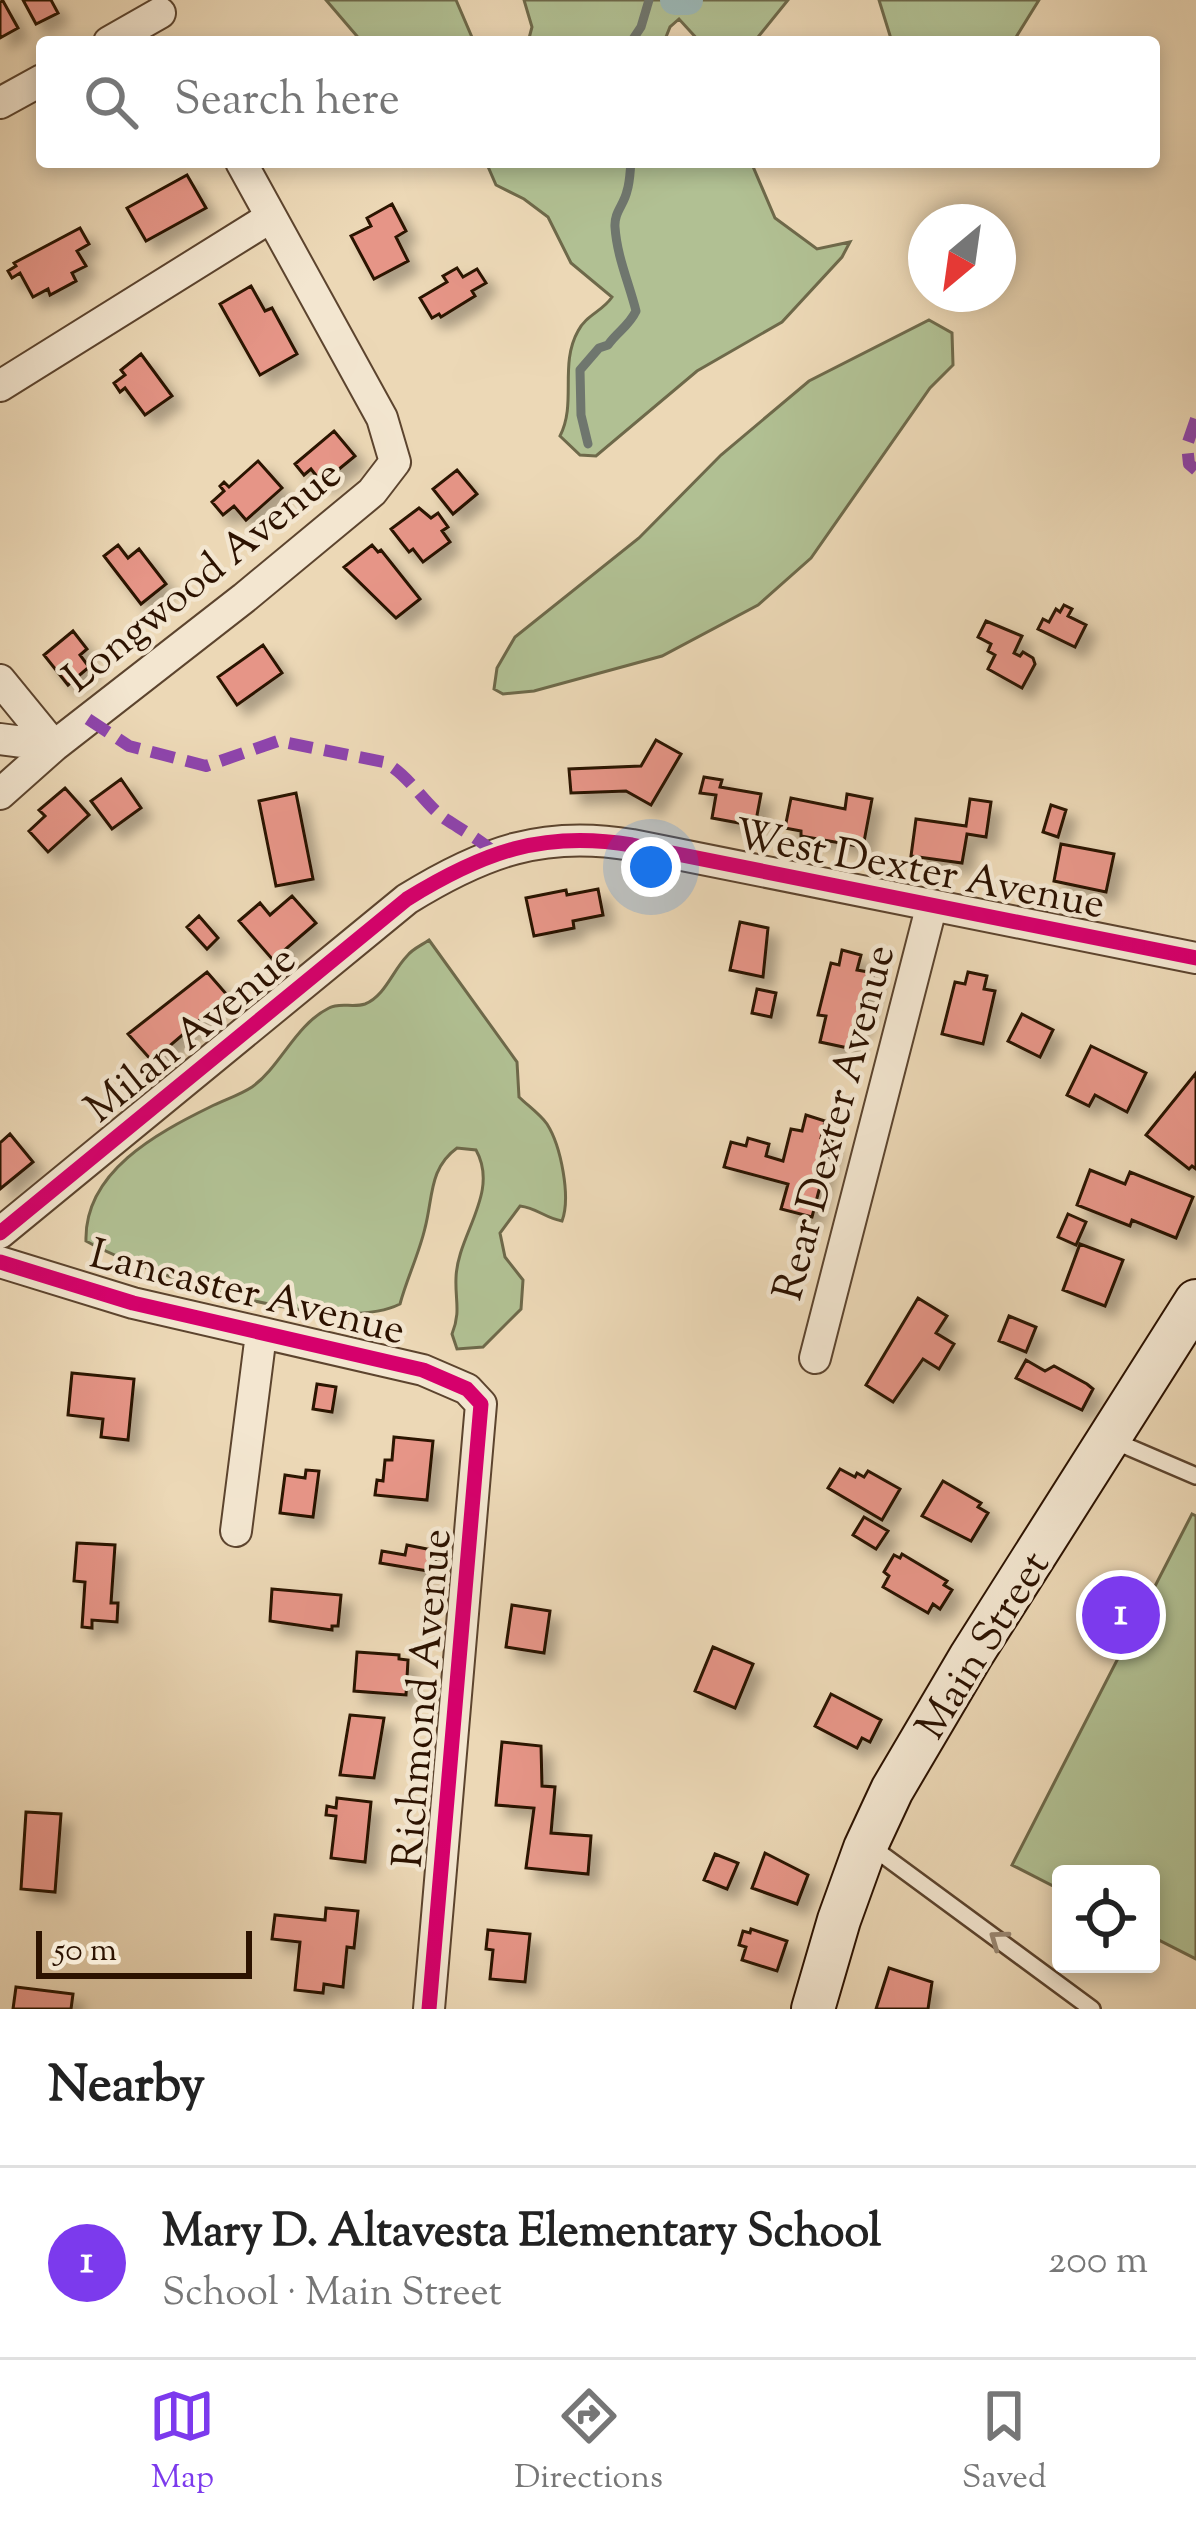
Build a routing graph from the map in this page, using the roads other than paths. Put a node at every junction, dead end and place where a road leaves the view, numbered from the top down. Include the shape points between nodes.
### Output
1 (156, 6) edge
2 (117, 36) edge
3 (173, 36) edge
4 (36, 83) edge
5 (0, 104) edge
6 (244, 168) edge
7 (271, 217) junction
8 (0, 386) edge
9 (0, 680) edge
10 (0, 739) edge
11 (54, 746) junction
12 (0, 794) edge
13 (424, 888) joint
14 (931, 908) junction
15 (1196, 958) edge
16 (0, 1233) edge
17 (0, 1262) edge
18 (1196, 1301) edge
19 (261, 1334) junction
20 (815, 1358) dead end
21 (475, 1396) joint
22 (1110, 1438) junction
23 (1196, 1476) edge
24 (236, 1531) dead end
25 (867, 1843) junction
26 (428, 2009) edge
27 (813, 2009) edge
28 (1092, 2009) edge

1 - 2 street
1 - 3 street
4 - 5 street
6 - 7 street
7 - 8 street
7 - 11 street, Longwood Avenue via 382,418 395,462 372,492
9 - 11 street
10 - 11 street
11 - 12 street, Longwood Avenue
13 - 14 street, West Dexter Avenue via 504,850 595,841
13 - 16 street, Milan Avenue
14 - 15 street, West Dexter Avenue
14 - 20 street, Rear Dexter Avenue
17 - 19 street, Lancaster Avenue
18 - 22 main road, Main Street
19 - 21 street, Lancaster Avenue via 423,1370
19 - 24 street
21 - 26 street, Richmond Avenue via 482,1413
22 - 23 lane
22 - 25 main road, Main Street via 911,1755
25 - 27 main road, Main Street
28 -> 25 lane

